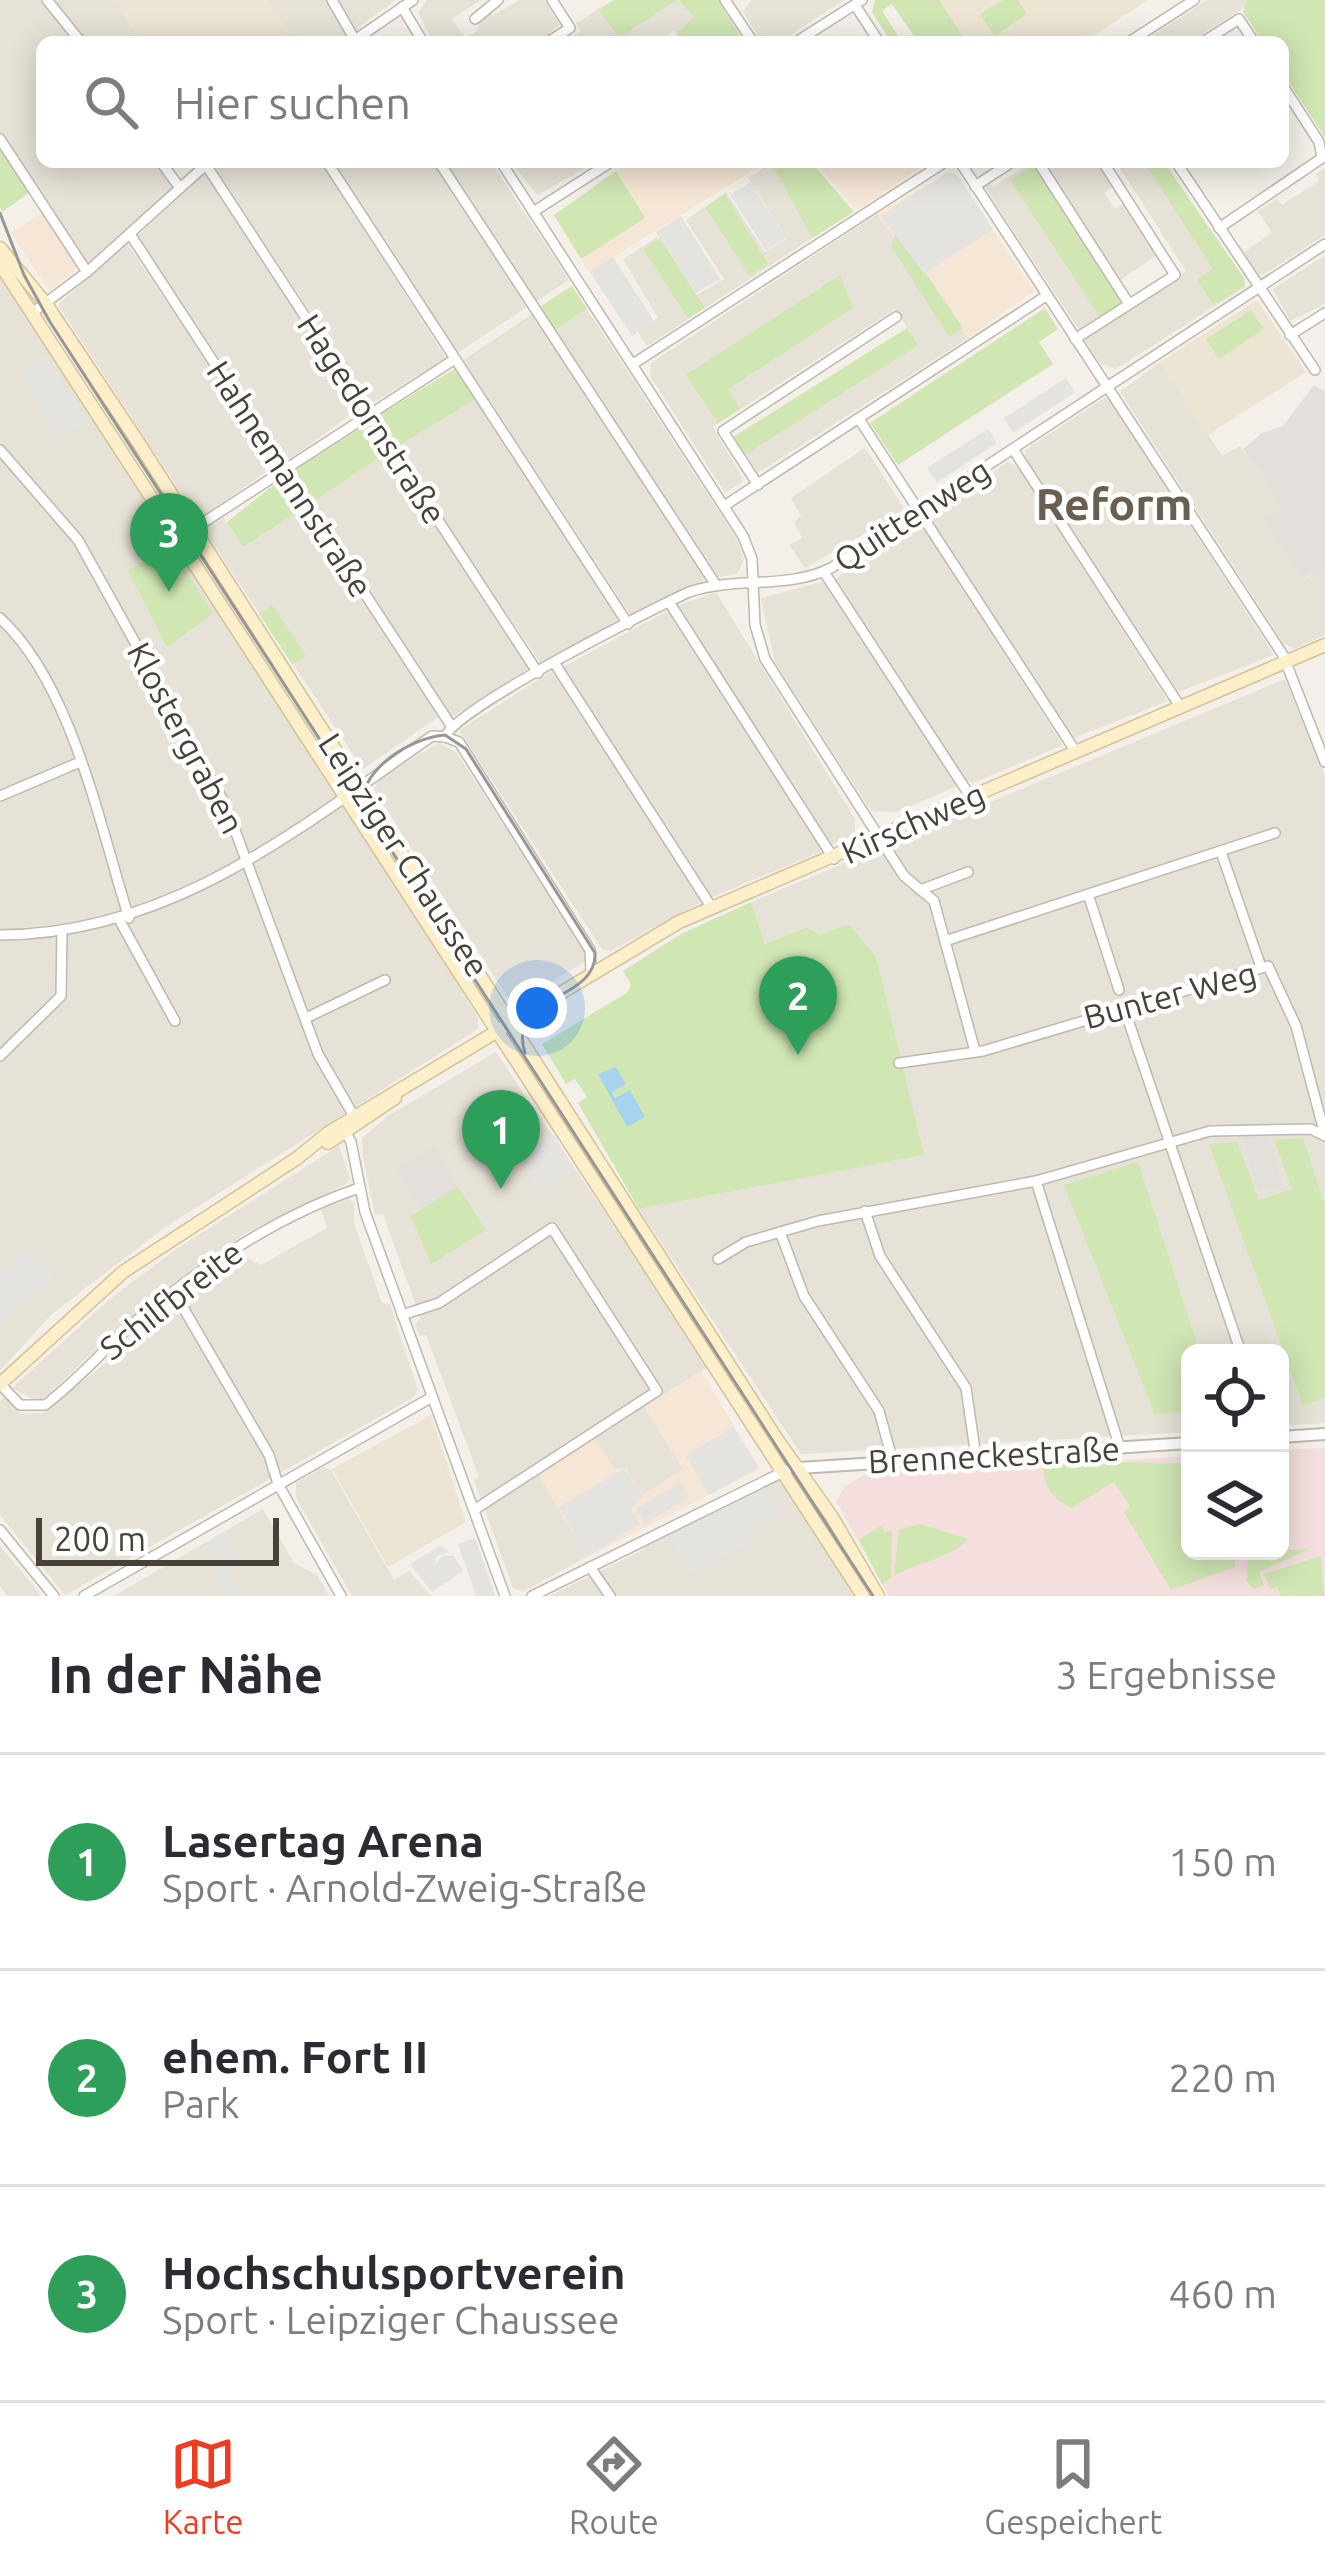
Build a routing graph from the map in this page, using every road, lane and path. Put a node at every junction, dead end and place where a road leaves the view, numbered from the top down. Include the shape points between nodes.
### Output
1 (47, 0) edge
2 (332, 0) edge
3 (413, 0) edge
4 (498, 0) edge
5 (552, 0) edge
6 (1194, 0) edge
7 (730, 2) edge
8 (858, 2) edge
9 (401, 8) junction
10 (476, 19) dead end
11 (76, 36) edge
12 (354, 36) edge
13 (362, 36) edge
14 (419, 36) edge
15 (557, 36) edge
16 (750, 36) edge
17 (805, 36) edge
18 (876, 36) edge
19 (1138, 36) edge
20 (1212, 36) edge
21 (1250, 36) edge
22 (1289, 95) edge
23 (0, 139) edge
24 (165, 168) edge
25 (202, 168) edge
26 (210, 168) edge
27 (331, 168) edge
28 (443, 168) edge
29 (505, 168) edge
30 (602, 168) edge
31 (936, 168) edge
32 (964, 168) edge
33 (1003, 168) edge
34 (1042, 168) edge
35 (1106, 168) edge
36 (1180, 168) edge
37 (975, 186) junction
38 (180, 188) junction
39 (533, 212) junction
40 (1219, 228) junction
41 (130, 234) junction
42 (1325, 244) edge
43 (0, 248) edge
44 (0, 264) edge
45 (87, 272) junction
46 (1259, 288) junction
47 (1046, 296) junction
48 (46, 304) junction
49 (1130, 304) junction
50 (32, 313) junction
51 (1325, 313) edge
52 (896, 317) dead end
53 (1290, 335) junction
54 (1075, 340) junction
55 (455, 359) junction
56 (632, 364) junction
57 (1315, 370) dead end
58 (1108, 387) junction
59 (369, 415) junction
60 (859, 419) junction
61 (1013, 449) junction
62 (0, 450) edge
63 (285, 470) junction
64 (758, 485) junction
65 (724, 506) junction
66 (919, 511) junction
67 (193, 529) junction
68 (178, 539) junction
69 (824, 572) junction
70 (754, 584) junction
71 (716, 585) junction
72 (669, 602) junction
73 (0, 618) edge
74 (628, 624) junction
75 (1325, 645) edge
76 (1288, 663) junction
77 (554, 664) junction
78 (538, 673) junction
79 (1181, 708) junction
80 (450, 724) junction
81 (445, 737) junction
82 (1321, 740) edge
83 (1076, 752) junction
84 (1325, 761) edge
85 (80, 762) junction
86 (360, 786) junction
87 (0, 796) edge
88 (345, 796) junction
89 (970, 796) junction
90 (1275, 833) dead end
91 (879, 838) junction
92 (1221, 852) junction
93 (248, 859) junction
94 (834, 859) junction
95 (968, 872) dead end
96 (920, 890) junction
97 (1089, 897) junction
98 (712, 908) junction
99 (125, 920) junction
100 (62, 932) junction
101 (0, 934) edge
102 (945, 941) junction
103 (1261, 968) junction
104 (591, 971) junction
105 (385, 980) dead end
106 (1119, 990) dead end
107 (1125, 1011) junction
108 (306, 1018) junction
109 (175, 1021) dead end
110 (513, 1023) junction
111 (497, 1033) junction
112 (975, 1052) junction
113 (0, 1056) edge
114 (899, 1063) dead end
115 (348, 1126) junction
116 (1325, 1135) edge
117 (1172, 1143) junction
118 (1036, 1181) junction
119 (359, 1189) junction
120 (865, 1211) junction
121 (780, 1232) junction
122 (718, 1259) dead end
123 (175, 1292) junction
124 (402, 1316) junction
125 (1238, 1344) edge
126 (0, 1384) edge
127 (432, 1397) junction
128 (1325, 1434) edge
129 (1289, 1436) edge
130 (1181, 1444) edge
131 (1120, 1448) junction
132 (976, 1457) junction
133 (893, 1462) junction
134 (799, 1468) junction
135 (779, 1471) junction
136 (278, 1484) junction
137 (474, 1510) junction
138 (0, 1530) edge
139 (590, 1567) junction
140 (53, 1596) edge
141 (84, 1596) edge
142 (341, 1596) edge
143 (505, 1596) edge
144 (532, 1596) edge
145 (610, 1596) edge
146 (863, 1596) edge
147 (878, 1596) edge

1 - 11 street
2 - 12 street
3 - 9 street
4 - 10 street
5 - 15 street via 570,28
6 - 19 street
7 - 16 street
8 - 17 street
8 - 18 street
9 - 13 street
9 - 14 street
20 - 21 street via 1239,19
22 - 40 street via 1322,158
23 - 45 street
24 - 38 street
25 - 38 street
26 - 59 street, Hagedornstraße
27 - 55 street
28 - 71 street
29 - 39 street
30 - 39 street
31 - 56 street
32 - 37 street
33 - 37 street
34 - 49 street
35 - 49 street via 1175,274
36 - 40 street
37 - 47 street
38 - 41 street
39 - 56 street
40 - 46 street
41 - 45 street
41 - 63 street, Hahnemannstraße
42 - 46 street, Quittenweg
43 - 48 main road, Leipziger Chaussee
44 - 50 main road, Leipziger Chaussee
45 - 48 street
46 - 53 street
46 - 58 street, Quittenweg
47 - 54 street
47 - 60 street
48 - 50 street
48 - 67 main road, Leipziger Chaussee
49 - 54 street
50 - 68 main road, Leipziger Chaussee
51 - 53 street
52 - 64 street via 723,430
53 - 57 street
54 - 58 street
55 - 59 street
55 - 74 street
56 - 65 street
58 - 61 street, Quittenweg
58 - 76 street
59 - 63 street
59 - 78 street, Hagedornstraße
60 - 64 street
60 - 66 street
61 - 66 street, Quittenweg
61 - 79 street
62 - 93 street, Klostergraben via 92,564
63 - 67 street
63 - 80 street, Hahnemannstraße
64 - 65 street
65 - 70 street via 748,546
66 - 69 street, Quittenweg
66 - 83 street
67 - 68 street
67 - 86 main road, Leipziger Chaussee
68 - 88 main road, Leipziger Chaussee
69 - 70 street, Quittenweg
69 - 89 street
70 - 71 street, Quittenweg
70 - 91 street via 765,659
71 - 72 street, Quittenweg
72 - 74 street, Quittenweg
72 - 94 street
73 - 85 street via 44,683
74 - 77 street, Quittenweg
75 - 76 main road, Kirschweg
76 - 79 main road, Kirschweg
76 - 82 street
77 - 78 street, Quittenweg
77 - 98 street
78 - 80 street, Quittenweg
79 - 83 main road, Kirschweg
80 - 81 street
81 - 86 street via 432,736
81 - 104 street via 459,742 590,950
82 - 84 street
83 - 89 main road, Kirschweg
85 - 87 street
85 - 99 street
86 - 88 street
86 - 110 main road, Leipziger Chaussee
88 - 93 street
88 - 111 main road, Leipziger Chaussee
89 - 91 main road, Kirschweg
90 - 92 street
91 - 94 main road, Kirschweg
91 - 96 street
92 - 97 street
92 - 103 street
93 - 99 street
93 - 108 street, Klostergraben
94 - 98 main road, Kirschweg
95 - 96 street
96 - 102 street via 934,900
97 - 102 street
97 - 106 street
98 - 104 main road, Kirschweg
99 - 100 street
99 - 109 street
100 - 101 street
100 - 113 street via 62,996
102 - 112 street
103 - 107 street, Bunter Weg
103 - 116 street, Bunter Weg via 1272,970 1295,1023
104 - 110 main road, Kirschweg
105 - 108 street
107 - 112 street, Bunter Weg
107 - 117 street
108 - 115 street, Klostergraben
110 - 111 main road, Schilfbreite
110 - 134 main road, Leipziger Chaussee
111 - 115 main road, Schilfbreite
111 - 135 main road, Leipziger Chaussee
112 - 114 street, Bunter Weg
115 - 119 street, Klostergraben
115 - 126 main road, Schilfbreite via 123,1272
116 - 117 street via 1212,1131
117 - 118 street
117 - 125 street
118 - 120 street
118 - 131 street
119 - 123 street, Schilfbreite via 260,1232
119 - 124 street, Klostergraben
120 - 121 street
120 - 132 street via 880,1256 966,1388
121 - 122 street
121 - 133 street via 803,1296 879,1411
123 - 126 street, Schilfbreite via 45,1405 20,1405
123 - 136 street
124 - 127 street, Klostergraben
124 - 137 street via 439,1303 552,1228 657,1391
127 - 136 street
127 - 137 street, Klostergraben
128 - 129 street
130 - 131 street, Brenneckestraße
131 - 132 street, Brenneckestraße
132 - 133 street, Brenneckestraße
133 - 134 street, Brenneckestraße
134 - 135 street
134 - 147 main road, Leipziger Chaussee
135 - 139 street
135 - 146 main road, Leipziger Chaussee
136 - 141 street
136 - 142 street
137 - 143 street, Klostergraben
138 - 140 street
139 - 144 street
139 - 145 street

